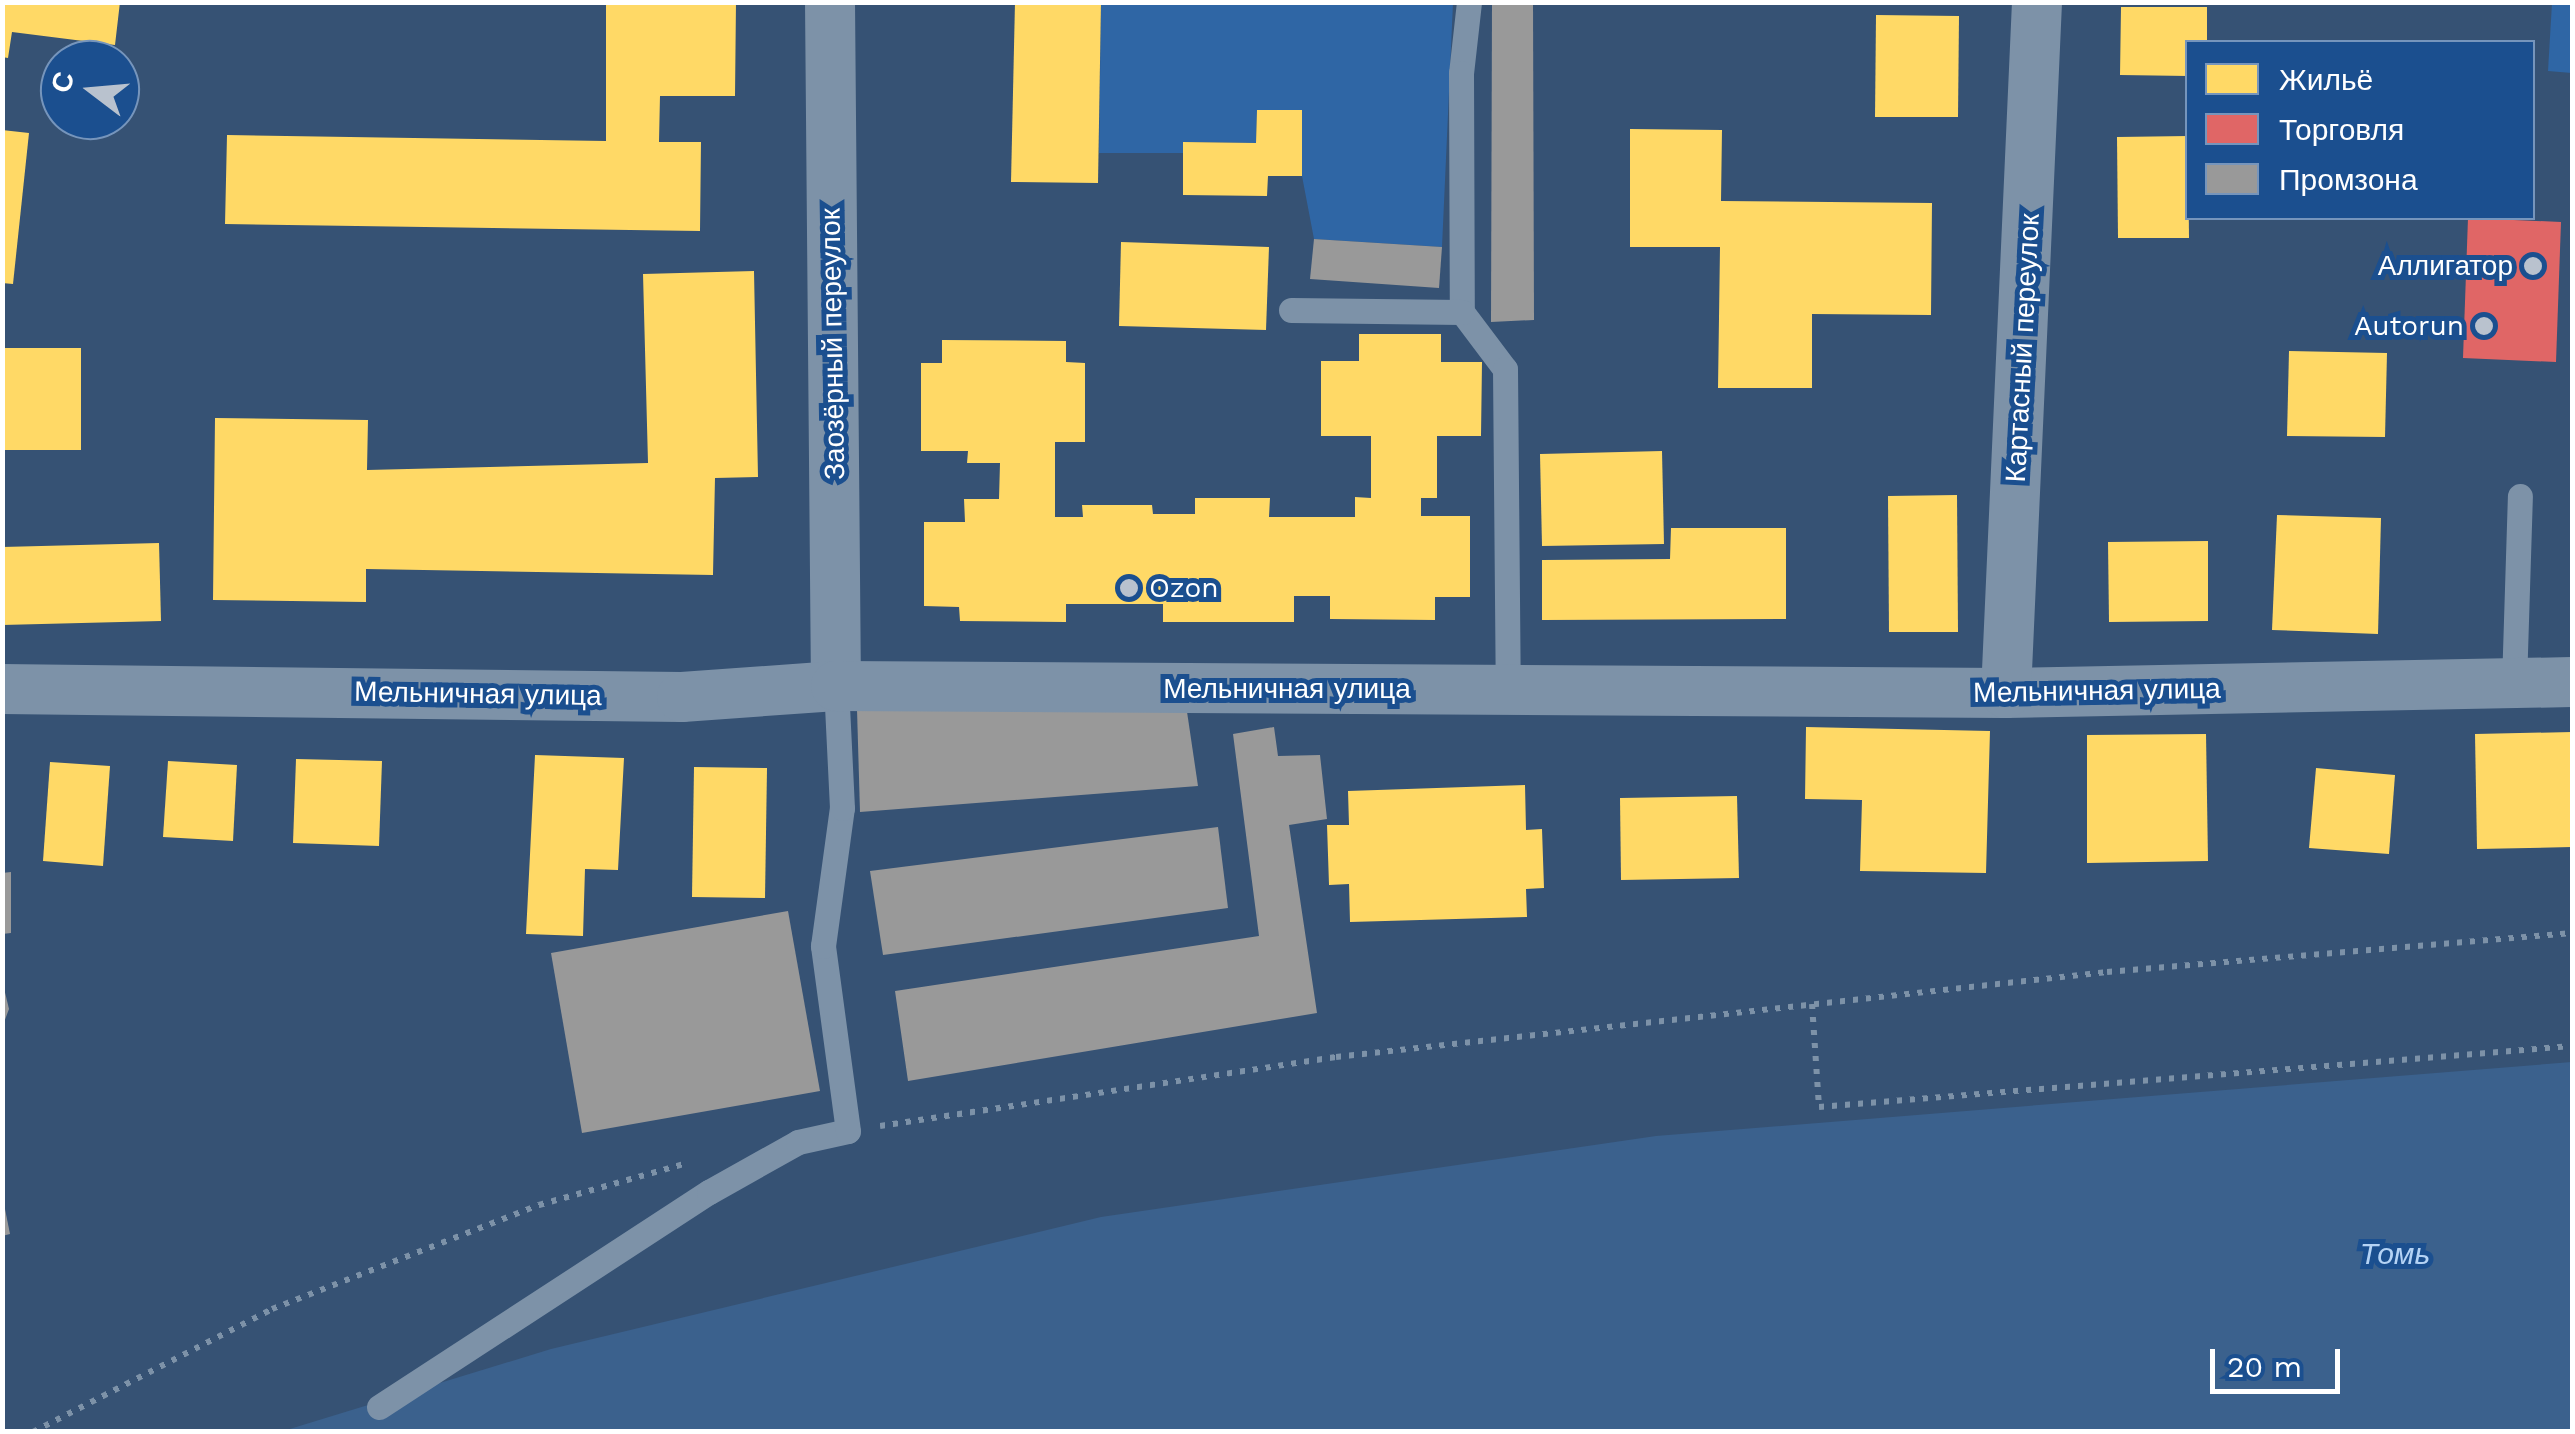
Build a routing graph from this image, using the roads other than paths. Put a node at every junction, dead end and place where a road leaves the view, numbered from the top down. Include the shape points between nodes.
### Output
1 (830, 2) edge
2 (1469, 2) edge
3 (2037, 2) edge
4 (1291, 310) dead end
5 (1462, 312) junction
6 (2520, 496) dead end
7 (2572, 682) edge
8 (2514, 684) junction
9 (836, 686) junction
10 (2, 689) edge
11 (1508, 690) junction
12 (2006, 693) junction
13 (378, 1407) dead end

1 - 9 street, Заозёрный переулок
2 - 5 lane via 1460,73
3 - 12 street, Картасный переулок
4 - 5 lane
5 - 11 lane via 1505,369
6 - 8 lane
7 - 8 street, Мельничная улица
8 - 12 street, Мельничная улица
9 - 10 street, Мельничная улица via 682,697
9 - 11 street, Мельничная улица
9 - 13 lane via 842,808 823,946 848,1131 798,1142 710,1192
11 - 12 street, Мельничная улица

